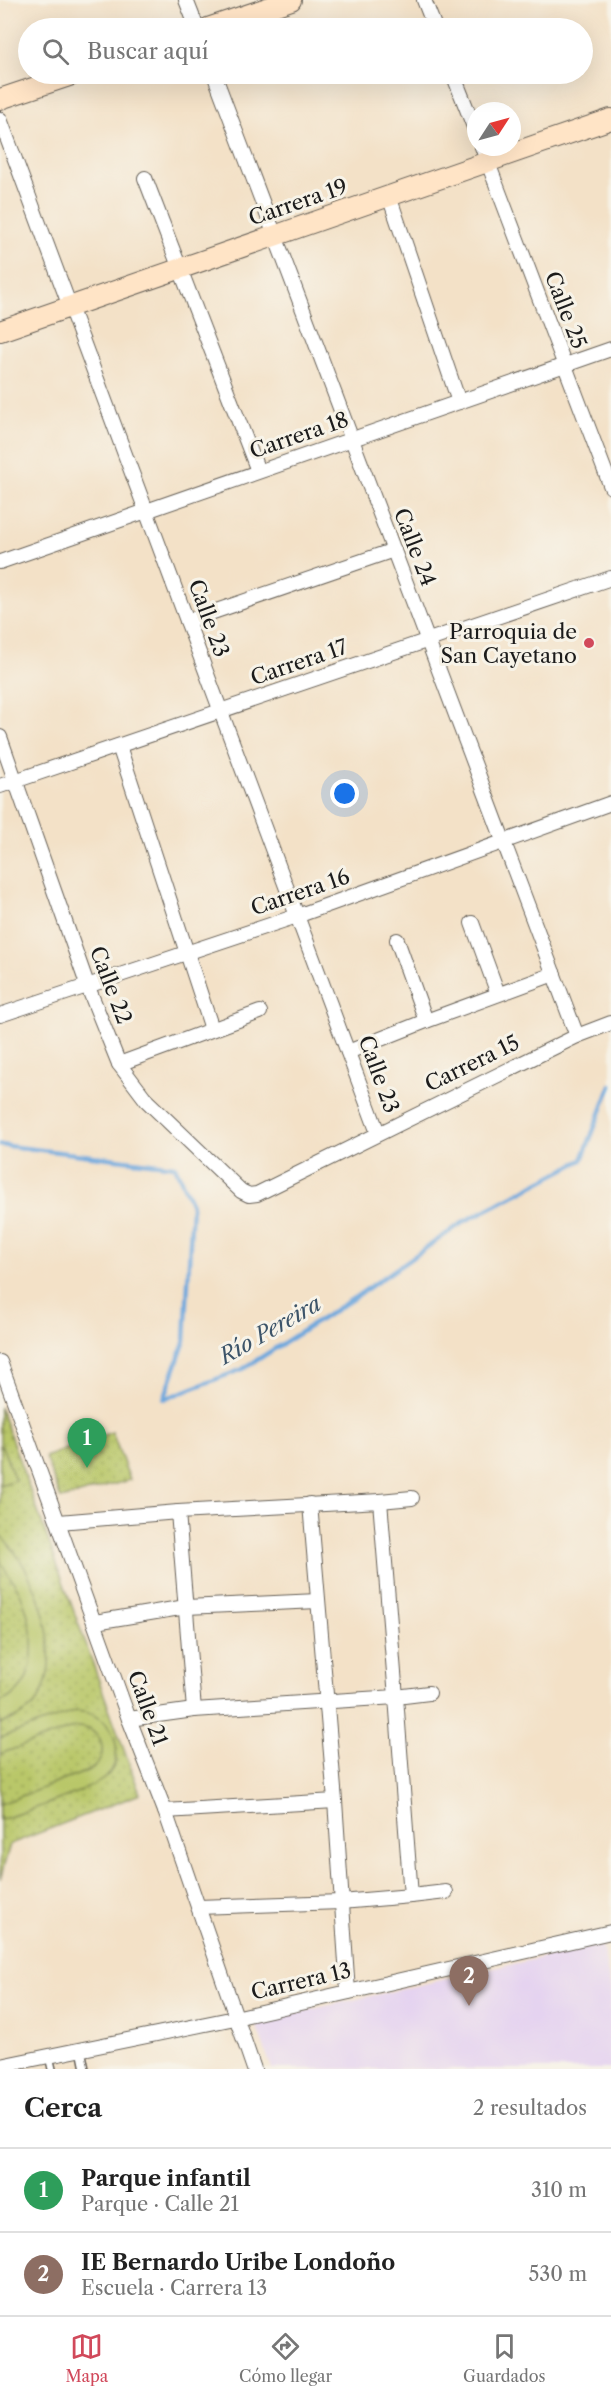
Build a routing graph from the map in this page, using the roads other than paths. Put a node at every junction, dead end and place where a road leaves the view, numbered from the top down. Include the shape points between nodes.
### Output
1 (186, 0) edge
2 (291, 0) edge
3 (423, 0) edge
4 (193, 18) edge
5 (238, 18) edge
6 (431, 18) edge
7 (45, 84) edge
8 (218, 84) edge
9 (457, 84) edge
10 (0, 99) edge
11 (467, 109) edge
12 (611, 118) edge
13 (0, 119) edge
14 (521, 144) edge
15 (480, 156) edge
16 (486, 156) edge
17 (145, 178) dead end
18 (389, 196) junction
19 (275, 235) junction
20 (180, 268) junction
21 (70, 306) junction
22 (0, 331) edge
23 (611, 349) edge
24 (564, 365) junction
25 (459, 402) junction
26 (352, 439) junction
27 (258, 471) junction
28 (611, 487) edge
29 (146, 511) junction
30 (394, 550) junction
31 (0, 562) edge
32 (611, 578) edge
33 (187, 621) junction
34 (428, 640) junction
35 (221, 711) junction
36 (0, 737) edge
37 (119, 746) junction
38 (16, 781) junction
39 (0, 786) edge
40 (611, 803) edge
41 (504, 841) junction
42 (297, 916) junction
43 (472, 923) dead end
44 (398, 940) dead end
45 (186, 954) junction
46 (554, 974) junction
47 (88, 987) junction
48 (498, 994) junction
49 (260, 1012) dead end
50 (0, 1015) edge
51 (426, 1021) junction
52 (611, 1023) edge
53 (212, 1029) junction
54 (577, 1036) junction
55 (348, 1052) junction
56 (118, 1064) junction
57 (378, 1132) junction
58 (257, 1194) joint
59 (0, 1362) edge
60 (412, 1498) dead end
61 (380, 1501) junction
62 (310, 1504) junction
63 (178, 1512) junction
64 (59, 1522) junction
65 (318, 1601) junction
66 (186, 1607) junction
67 (95, 1622) junction
68 (429, 1694) dead end
69 (396, 1697) junction
70 (326, 1702) junction
71 (194, 1710) junction
72 (129, 1719) junction
73 (335, 1801) junction
74 (165, 1811) junction
75 (446, 1892) dead end
76 (411, 1896) junction
77 (341, 1902) junction
78 (198, 1907) junction
79 (611, 1932) edge
80 (348, 1992) junction
81 (235, 2018) junction
82 (81, 2049) junction
83 (50, 2062) edge
84 (0, 2066) edge
85 (85, 2069) edge
86 (254, 2069) edge

1 - 4 street
2 - 5 main road
3 - 6 street
7 - 10 main road
8 - 19 street, Calle 24
9 - 11 street
12 - 14 main road, Carrera 19
13 - 21 street, Calle 23
15 - 18 main road, Carrera 19
16 - 24 street, Calle 25
17 - 20 street
18 - 19 main road, Carrera 19
18 - 25 street
19 - 20 main road, Carrera 19
19 - 26 street, Calle 24
20 - 21 main road, Carrera 19
20 - 27 street
21 - 22 main road, Carrera 19
21 - 29 street, Calle 23
23 - 24 street, Carrera 18
24 - 25 street, Carrera 18
24 - 28 street, Calle 25
25 - 26 street, Carrera 18
26 - 27 street, Carrera 18
26 - 30 street, Calle 24
27 - 29 street, Carrera 18
29 - 31 street, Carrera 18
29 - 33 street, Calle 23
30 - 33 street
30 - 34 street, Calle 24
32 - 34 street, Carrera 17
33 - 35 street, Calle 23
34 - 35 street, Carrera 17
34 - 41 street, Calle 24
35 - 37 street, Carrera 17
35 - 42 street, Calle 23
36 - 38 street, Calle 22
37 - 38 street, Carrera 17
37 - 45 street
38 - 39 street, Carrera 17
38 - 47 street, Calle 22
40 - 41 street, Carrera 16
41 - 42 street, Carrera 16
41 - 46 street, Calle 24
42 - 45 street, Carrera 16
42 - 55 street, Calle 23
43 - 48 street
44 - 51 street
45 - 47 street, Carrera 16
45 - 53 street
46 - 48 street
46 - 54 street, Calle 24
47 - 50 street, Carrera 16
47 - 56 street, Calle 22
48 - 51 street
49 - 53 street
51 - 55 street
52 - 54 street, Carrera 15
53 - 56 street
54 - 57 street, Carrera 15
55 - 57 street, Calle 23
56 - 58 street, Calle 22 via 147,1101 241,1191
57 - 58 street, Carrera 15
59 - 64 street, Calle 21
60 - 61 street
61 - 62 street
61 - 69 street
62 - 63 street
62 - 65 street
63 - 64 street
63 - 66 street
64 - 67 street, Calle 21
65 - 66 street
65 - 70 street
66 - 67 street
66 - 71 street
67 - 72 street, Calle 21
68 - 69 street
69 - 70 street
69 - 76 street
70 - 71 street
70 - 73 street
71 - 72 street
72 - 74 street, Calle 21
73 - 74 street
73 - 77 street
74 - 78 street, Calle 21
75 - 76 street
76 - 77 street
77 - 78 street
77 - 80 street
78 - 81 street, Calle 21
79 - 80 street, Carrera 13
80 - 81 street, Carrera 13
81 - 82 street, Carrera 13
81 - 86 street, Calle 21
82 - 83 street, Carrera 13
82 - 85 lane
83 - 84 street, Carrera 13

